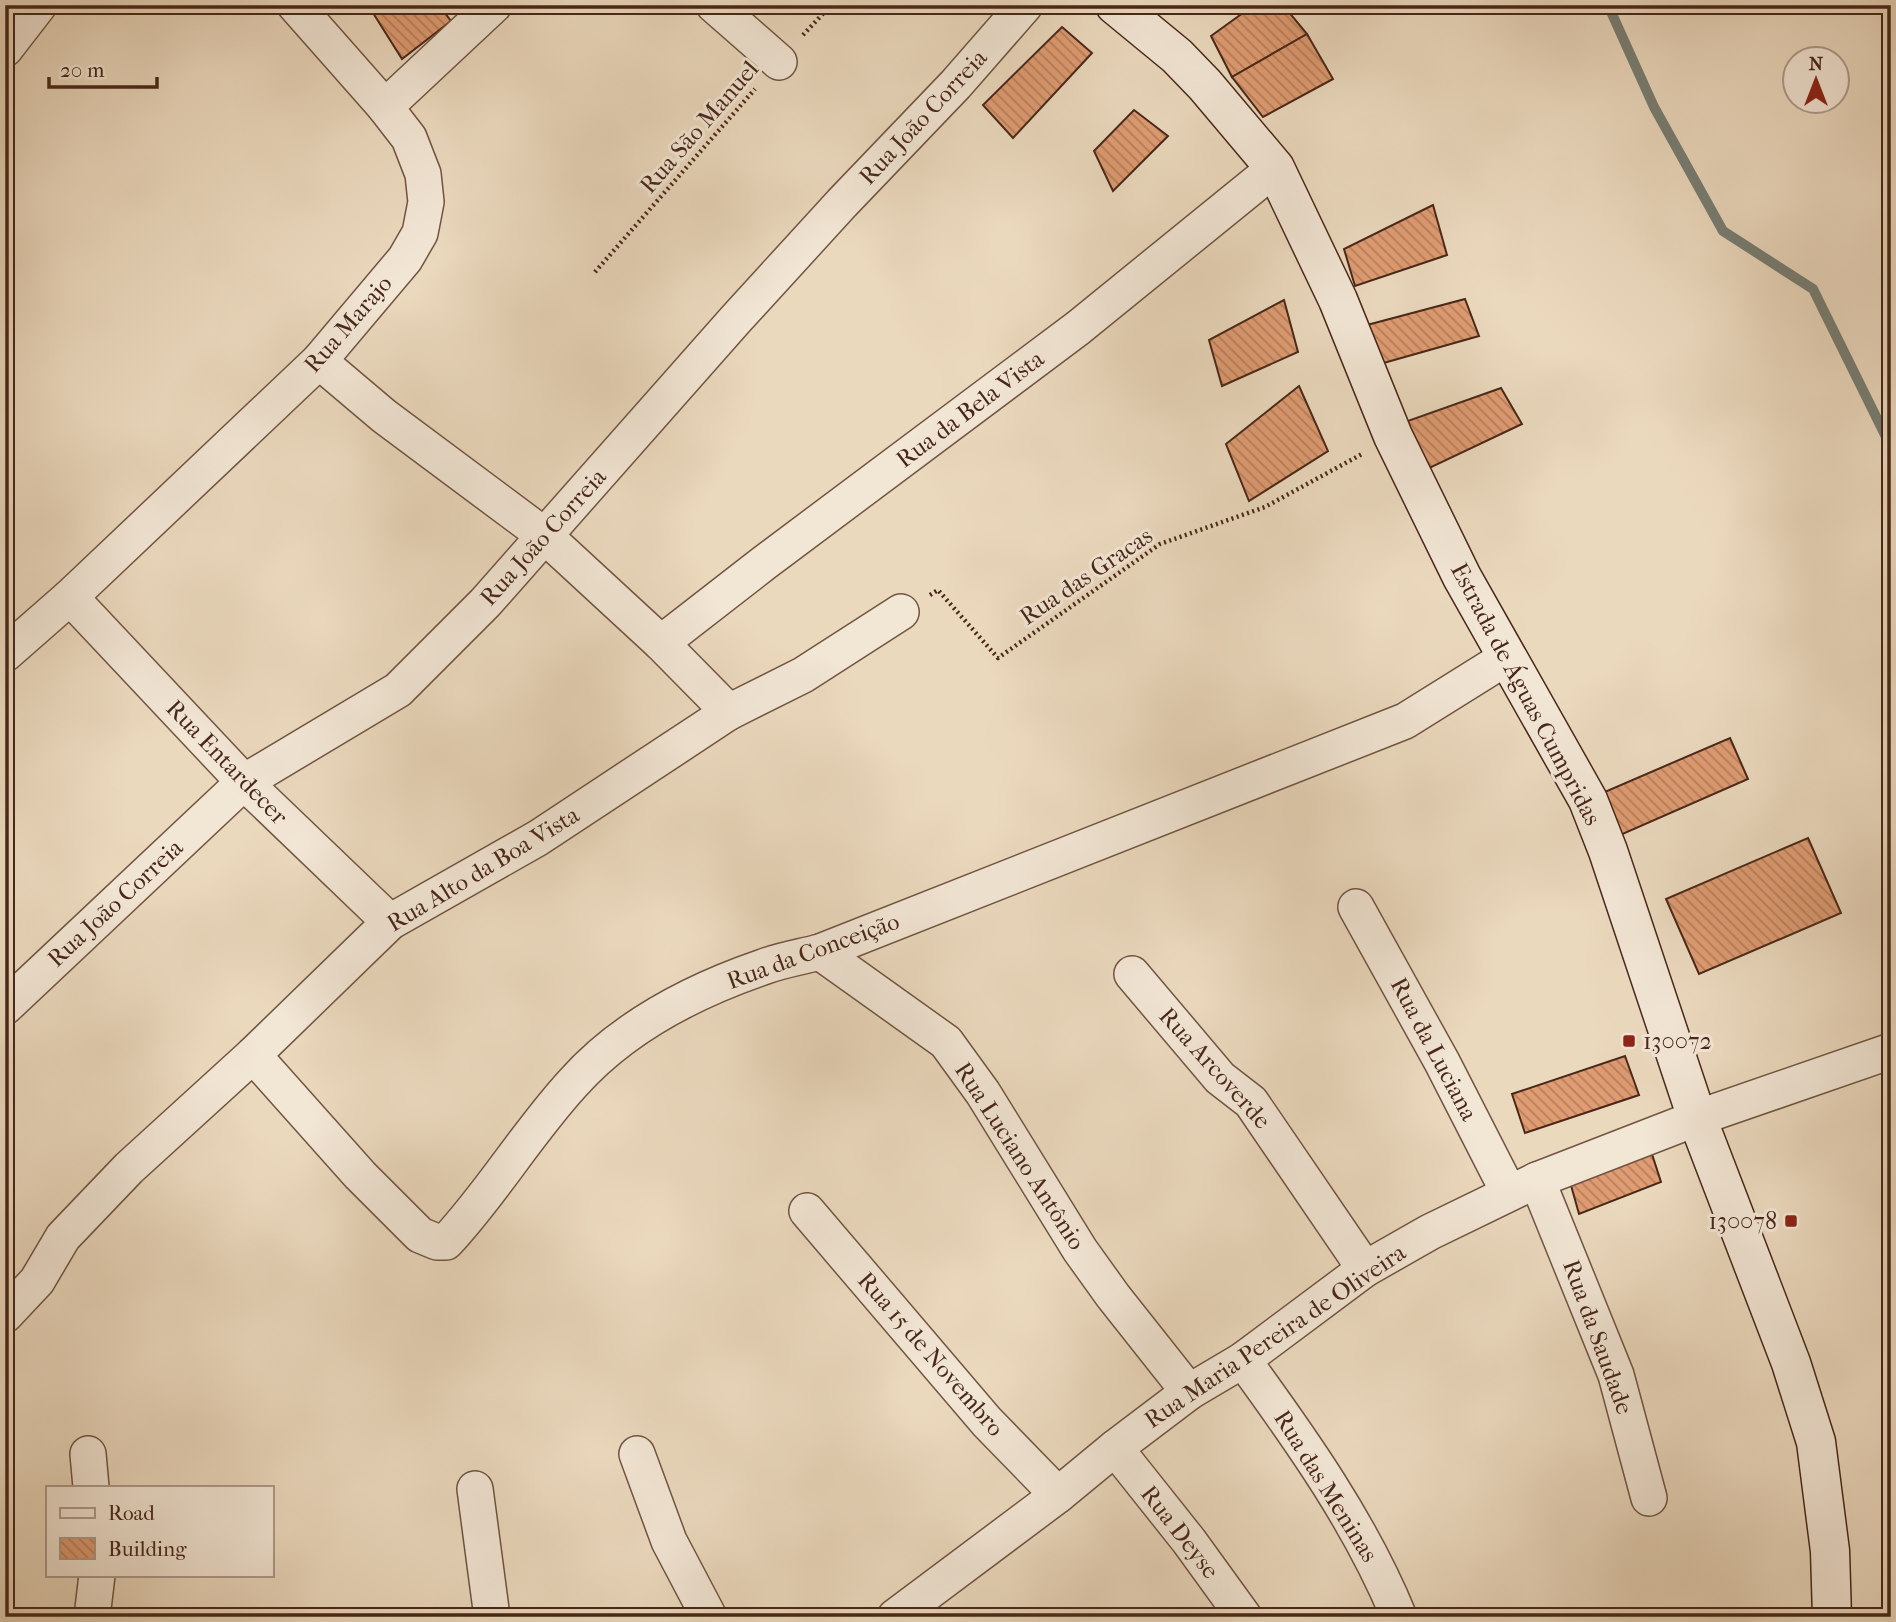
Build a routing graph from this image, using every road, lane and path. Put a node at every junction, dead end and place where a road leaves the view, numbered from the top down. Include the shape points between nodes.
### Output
1 (39, 5) edge
2 (295, 5) edge
3 (494, 5) edge
4 (714, 5) edge
5 (831, 5) edge
6 (1025, 5) edge
7 (1115, 5) edge
8 (5, 49) edge
9 (779, 62) junction
10 (385, 107) junction
11 (1275, 168) junction
12 (595, 272) dead end
13 (319, 361) junction
14 (1393, 436) junction
15 (545, 536) junction
16 (70, 597) junction
17 (901, 612) joint
18 (661, 643) junction
19 (5, 654) edge
20 (1506, 657) junction
21 (729, 712) junction
22 (244, 782) junction
23 (1356, 907) dead end
24 (390, 922) junction
25 (820, 952) junction
26 (1132, 974) dead end
27 (5, 1007) edge
28 (1891, 1051) edge
29 (253, 1055) junction
30 (1697, 1118) junction
31 (1523, 1187) junction
32 (807, 1211) dead end
33 (1366, 1269) junction
34 (5, 1315) edge
35 (1243, 1360) junction
36 (1189, 1392) junction
37 (1115, 1448) junction
38 (637, 1454) dead end
39 (475, 1489) dead end
40 (1058, 1495) junction
41 (1649, 1498) dead end
42 (97, 1576) edge
43 (92, 1617) edge
44 (492, 1617) edge
45 (709, 1617) edge
46 (895, 1617) edge
47 (1244, 1617) edge
48 (1399, 1617) edge
49 (1832, 1617) edge

1 - 8 street
2 - 10 street, Rua Marajo
3 - 10 street
4 - 9 street
5 - 9 path, Rua São Manuel
6 - 15 street, Rua João Correia via 736,319
7 - 11 main road, Estrada de Águas Cumpridas via 1177,56
9 - 12 path, Rua São Manuel
10 - 13 street, Rua Marajo via 410,138 423,174 426,202 420,233 405,260
11 - 14 main road, Estrada de Águas Cumpridas via 1338,300
11 - 18 street, Rua da Bela Vista via 1078,328
13 - 15 street via 384,416
13 - 16 street, Rua Marajo
14 - 17 path, Rua das Gracas via 1265,507 1160,544 998,658 938,590
14 - 20 main road, Estrada de Águas Cumpridas
15 - 18 street
15 - 22 street, Rua João Correia via 398,690
16 - 19 street, Rua Marajo
16 - 22 street, Rua Entardecer
17 - 21 street, Rua Alto da Boa Vista via 803,675
18 - 21 street
20 - 25 street, Rua da Conceição via 1405,722
20 - 30 main road, Estrada de Águas Cumpridas via 1588,800
21 - 24 street, Rua Alto da Boa Vista via 538,838
22 - 24 street, Rua Entardecer
22 - 27 street, Rua João Correia
23 - 31 street, Rua da Luciana via 1442,1062
24 - 29 street, Rua Alto da Boa Vista
25 - 29 street, Rua da Conceição via 764,966 693,996 636,1027 604,1051 572,1083 446,1242 420,1235
25 - 36 street, Rua Luciano Antônio via 946,1042 1080,1250
26 - 33 street, Rua Arcoverde via 1220,1078 1251,1102
28 - 30 street, Rua Maria Pereira de Oliveira
29 - 34 street, Rua Alto da Boa Vista via 129,1168 63,1237 37,1281
30 - 31 street, Rua Maria Pereira de Oliveira
30 - 49 main road, Estrada de Águas Cumpridas via 1791,1363 1816,1442 1830,1551
31 - 33 street, Rua Maria Pereira de Oliveira
31 - 41 street, Rua da Saudade via 1616,1375
32 - 40 street, Rua 15 de Novembro via 987,1422
33 - 35 street, Rua Maria Pereira de Oliveira
35 - 36 street, Rua Maria Pereira de Oliveira
35 - 48 street, Rua das Meninas via 1341,1504 1382,1576
36 - 37 street, Rua Maria Pereira de Oliveira
37 - 40 street, Rua Maria Pereira de Oliveira
37 - 47 street, Rua Deyse
38 - 45 street via 669,1541
39 - 44 street
40 - 46 street, Rua Maria Pereira de Oliveira
42 - 43 street

